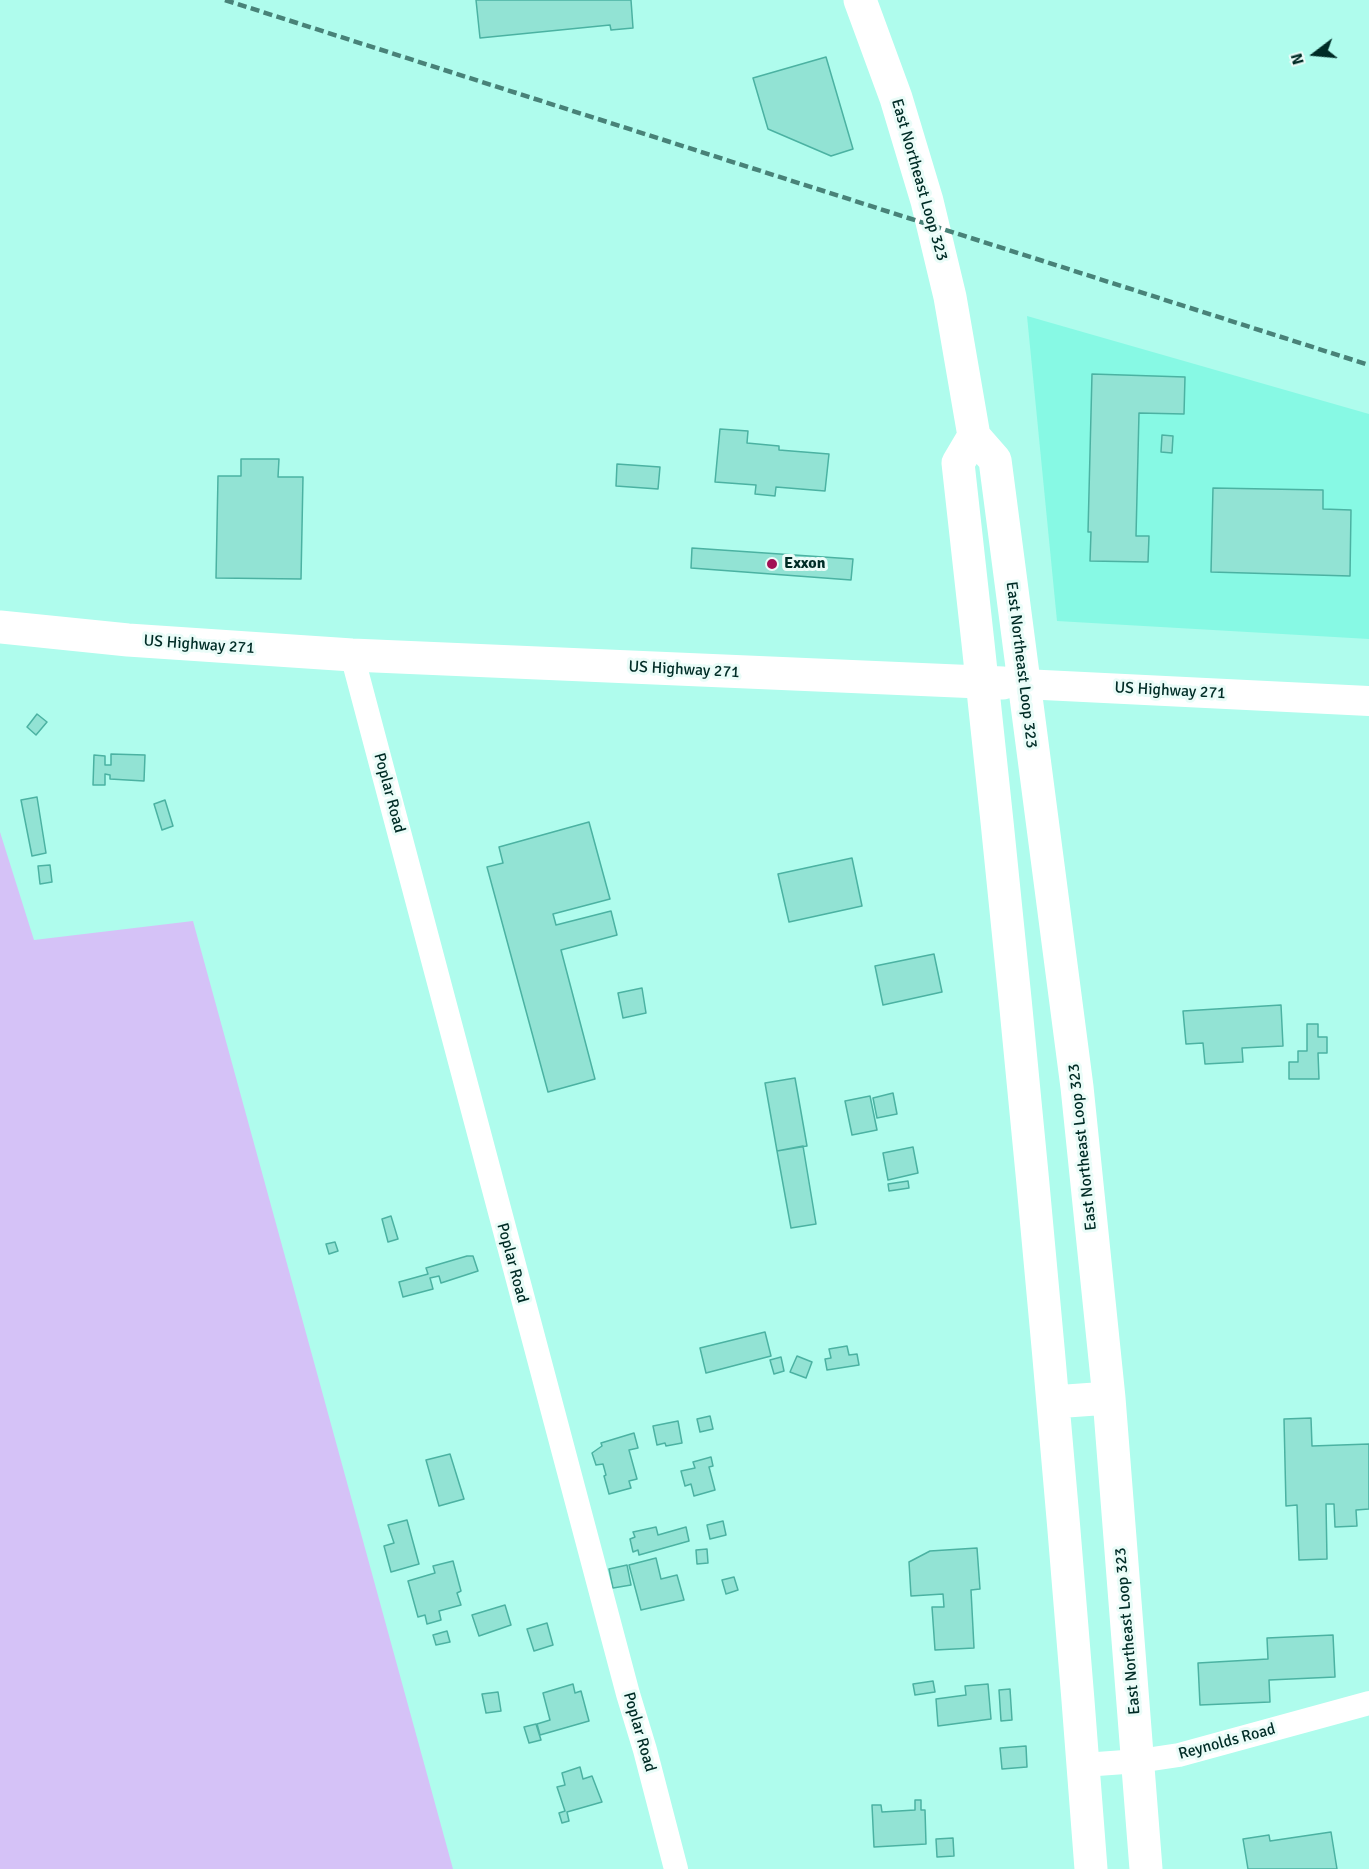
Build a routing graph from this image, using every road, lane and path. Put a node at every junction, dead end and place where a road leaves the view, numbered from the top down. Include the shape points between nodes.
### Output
1 (860, 0) edge
2 (974, 436) junction
3 (0, 627) edge
4 (352, 655) junction
5 (984, 683) junction
6 (1023, 684) junction
7 (1369, 700) edge
8 (1077, 1087) junction
9 (1024, 1092) junction
10 (1109, 1398) junction
11 (1053, 1402) junction
12 (1369, 1702) edge
13 (1139, 1761) junction
14 (1083, 1765) junction
15 (676, 1869) edge
16 (1090, 1869) edge
17 (1146, 1869) edge

1 - 2 highway, East Northeast Loop 323 via 896,98 927,201 950,297
2 - 5 highway via 958,463
2 - 6 highway, East Northeast Loop 323 via 995,459
3 - 4 highway, US Highway 271
4 - 5 highway, US Highway 271
4 - 15 street, Poplar Road
5 - 6 highway, US Highway 271
5 - 9 highway
6 - 7 main road, US Highway 271
6 - 8 highway, East Northeast Loop 323
8 - 9 highway
8 - 10 highway, East Northeast Loop 323
9 - 11 highway
10 - 11 highway
10 - 13 highway, East Northeast Loop 323
11 - 14 highway
12 - 13 street, Reynolds Road via 1198,1751
13 - 14 street, Reynolds Road
13 - 17 highway, East Northeast Loop 323
14 - 16 highway

